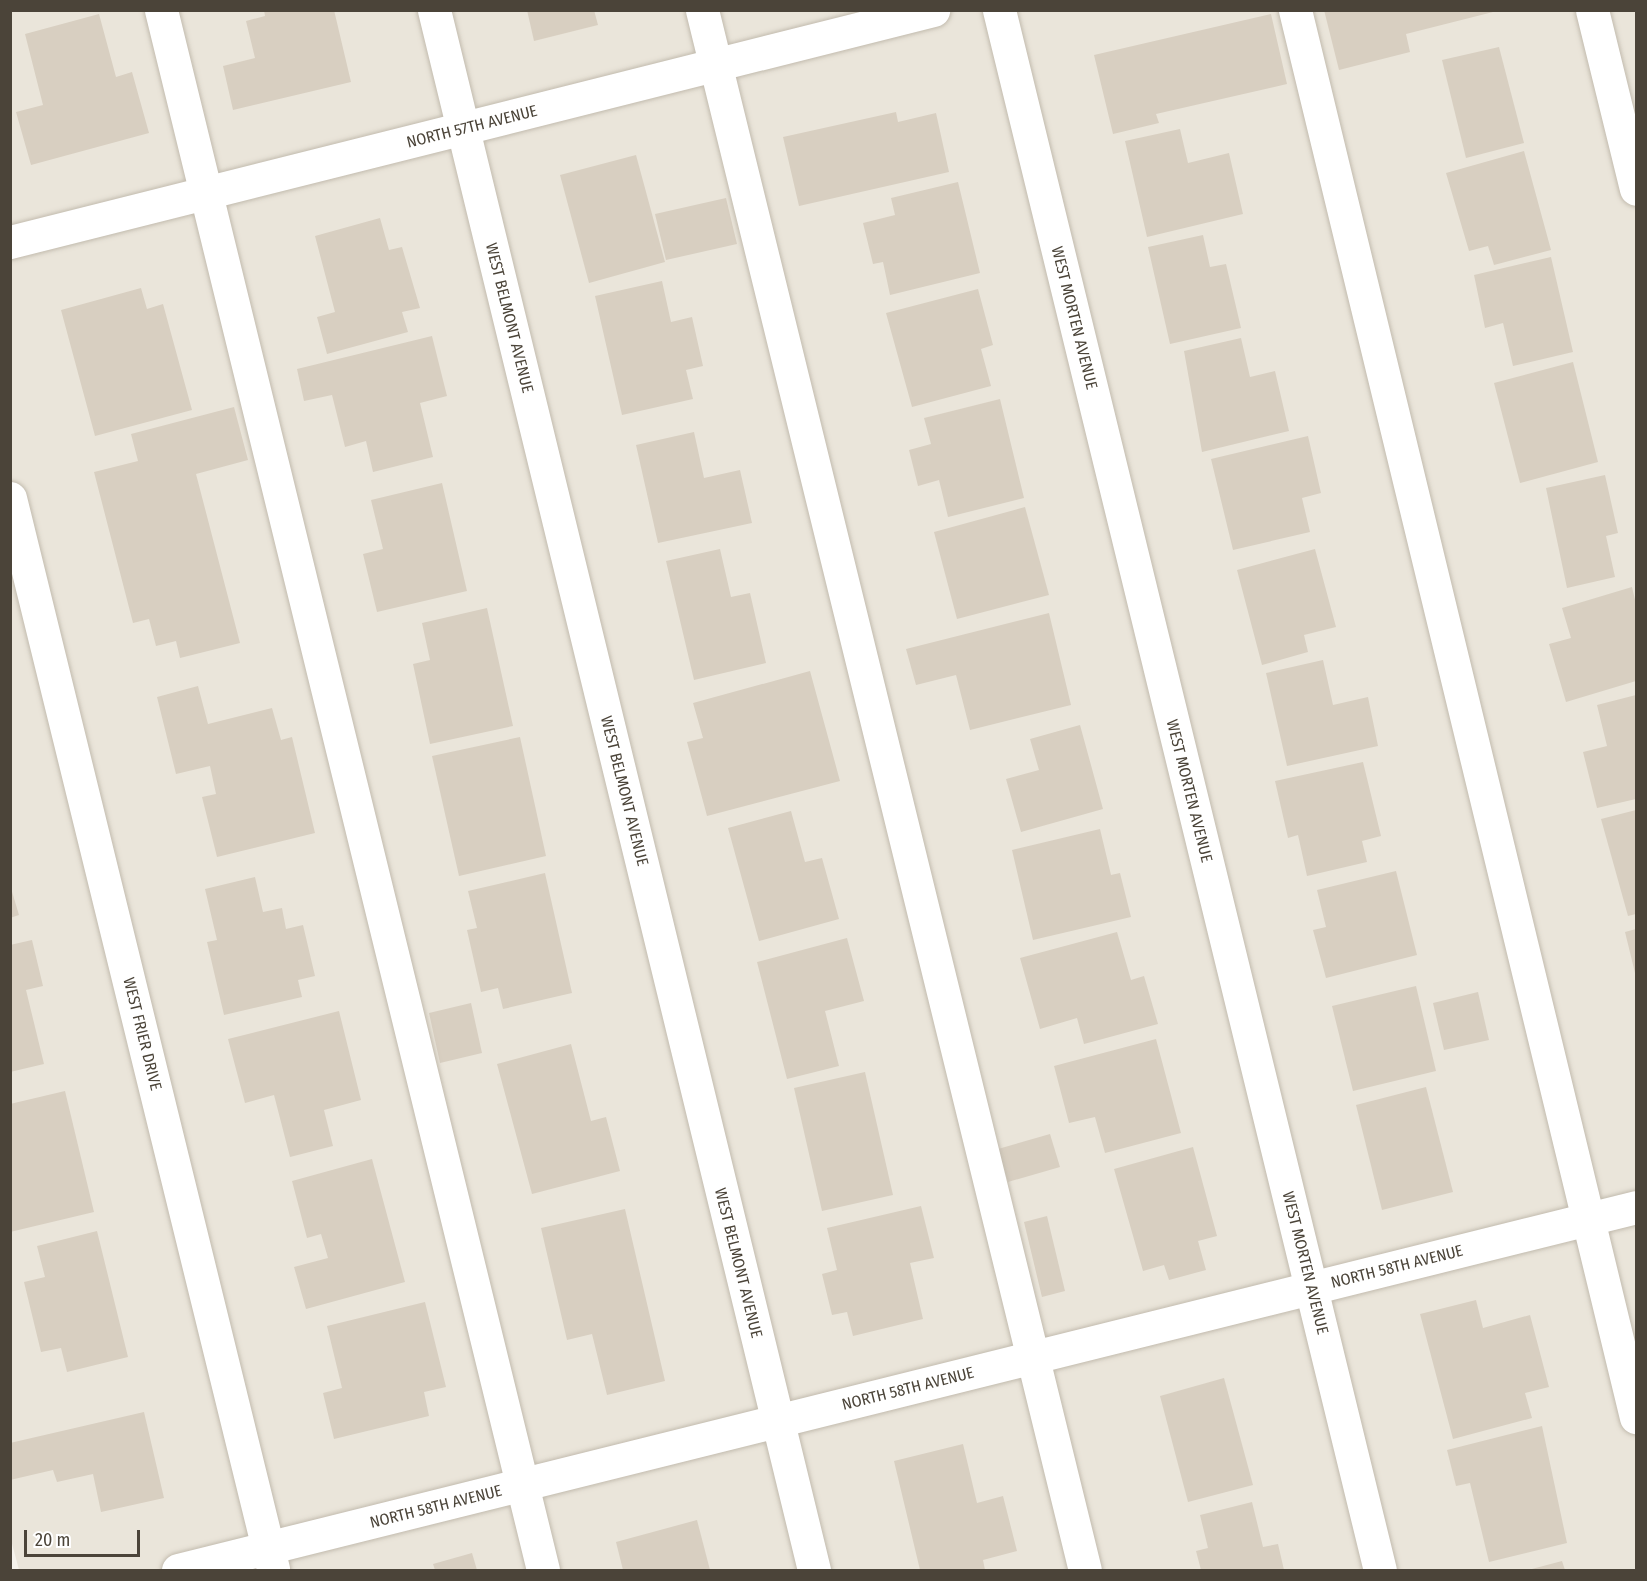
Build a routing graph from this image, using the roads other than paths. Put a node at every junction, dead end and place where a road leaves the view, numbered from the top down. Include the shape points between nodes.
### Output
1 (161, 10) edge
2 (434, 10) edge
3 (702, 10) edge
4 (933, 10) edge
5 (999, 10) edge
6 (1295, 10) edge
7 (1592, 10) edge
8 (715, 66) junction
9 (463, 130) junction
10 (1636, 189) edge
11 (206, 190) junction
12 (10, 243) edge
13 (10, 498) edge
14 (1636, 1207) edge
15 (1588, 1219) junction
16 (1311, 1289) junction
17 (1034, 1358) junction
18 (1636, 1417) edge
19 (777, 1422) junction
20 (522, 1485) junction
21 (271, 1559) edge
22 (178, 1570) edge
23 (543, 1570) edge
24 (814, 1570) edge
25 (1085, 1570) edge
26 (1380, 1570) edge

1 - 11 street
2 - 9 street, WEST BELMONT AVENUE
3 - 8 street
4 - 8 street, NORTH 57TH AVENUE
5 - 16 street, WEST MORTEN AVENUE
6 - 15 street
7 - 10 street
8 - 9 street, NORTH 57TH AVENUE
8 - 17 street
9 - 11 street, NORTH 57TH AVENUE
9 - 19 street, WEST BELMONT AVENUE
11 - 12 street, NORTH 57TH AVENUE
11 - 20 street
13 - 21 street, WEST FRIER DRIVE
14 - 15 street, NORTH 58TH AVENUE
15 - 16 street, NORTH 58TH AVENUE
15 - 18 street
16 - 17 street, NORTH 58TH AVENUE
16 - 26 street, WEST MORTEN AVENUE
17 - 19 street, NORTH 58TH AVENUE
17 - 25 street
19 - 20 street, NORTH 58TH AVENUE
19 - 24 street, WEST BELMONT AVENUE
20 - 21 street, NORTH 58TH AVENUE
20 - 23 street
21 - 22 street, NORTH 58TH AVENUE

